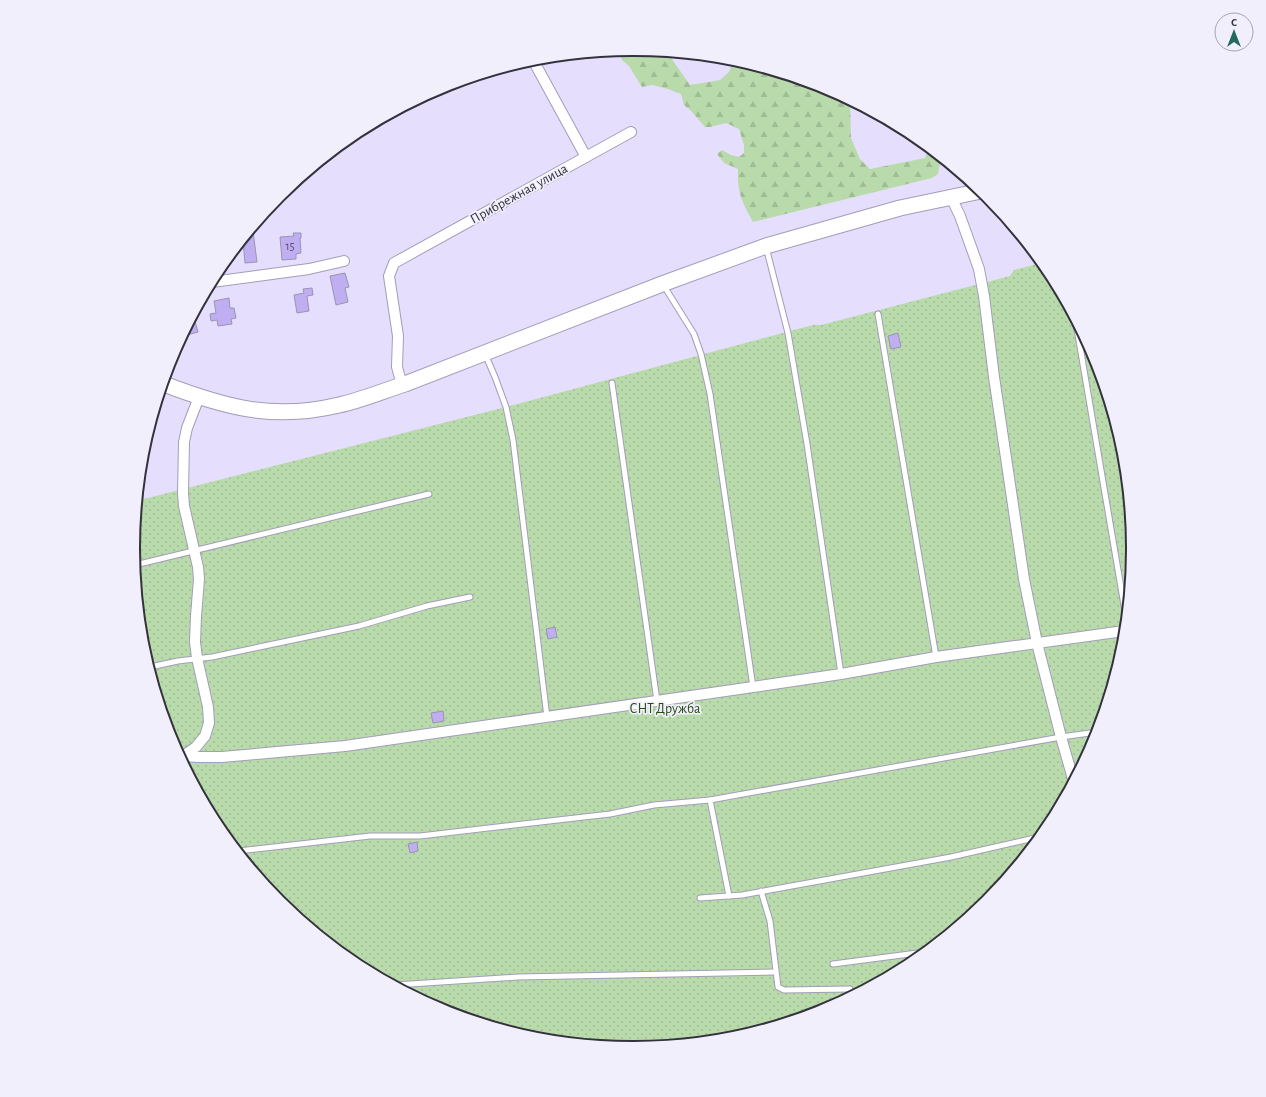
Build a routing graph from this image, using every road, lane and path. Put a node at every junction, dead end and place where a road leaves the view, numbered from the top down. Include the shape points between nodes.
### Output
1 (536, 65) edge
2 (631, 132) dead end
3 (586, 157) junction
4 (973, 193) edge
5 (951, 197) junction
6 (766, 246) junction
7 (344, 261) dead end
8 (220, 281) edge
9 (662, 284) junction
10 (878, 314) dead end
11 (1079, 339) edge
12 (484, 353) junction
13 (612, 383) dead end
14 (402, 385) junction
15 (169, 386) edge
16 (199, 397) junction
17 (429, 494) dead end
18 (195, 551) junction
19 (141, 564) edge
20 (470, 597) dead end
21 (1123, 597) edge
22 (1118, 632) edge
23 (1037, 643) junction
24 (936, 657) junction
25 (197, 658) junction
26 (155, 666) edge
27 (841, 674) junction
28 (753, 687) junction
29 (657, 701) junction
30 (547, 717) junction
31 (1089, 733) edge
32 (1061, 737) junction
33 (186, 754) edge
34 (187, 756) edge
35 (1071, 773) edge
36 (710, 800) junction
37 (1030, 839) edge
38 (244, 850) edge
39 (761, 891) junction
40 (729, 896) junction
41 (700, 898) dead end
42 (913, 954) edge
43 (833, 964) dead end
44 (775, 972) junction
45 (405, 984) edge
46 (850, 989) dead end

1 - 3 street
2 - 3 street, Прибрежная улица
3 - 14 street, Прибрежная улица via 394,263 389,276 398,336 396,367
4 - 5 main road
5 - 6 main road via 900,208
5 - 23 street via 979,269 1024,579
6 - 9 main road
6 - 27 lane via 788,333
7 - 8 street
9 - 12 main road
9 - 28 lane via 694,334 701,354 710,394
10 - 24 lane
11 - 21 lane
12 - 14 main road
12 - 30 lane via 506,407 513,440
13 - 29 lane
14 - 16 main road via 338,405 288,412 262,412
15 - 16 main road
16 - 18 street via 184,442 184,506
17 - 18 lane
18 - 19 lane
18 - 25 street via 200,579 195,642
20 - 25 lane via 427,606 359,626
22 - 23 street
23 - 24 street
23 - 32 street
24 - 27 street
25 - 26 lane
25 - 33 street via 209,723 205,736 196,747
27 - 28 street
28 - 29 street
29 - 30 street
30 - 34 street via 345,746 222,757
31 - 32 lane
32 - 35 street
32 - 36 lane
36 - 38 lane via 420,836 370,836
36 - 40 lane
37 - 39 lane via 951,857
39 - 40 lane
39 - 44 lane via 771,928
40 - 41 lane
42 - 43 lane
44 - 45 lane via 518,977
44 - 46 lane via 778,987 784,990

